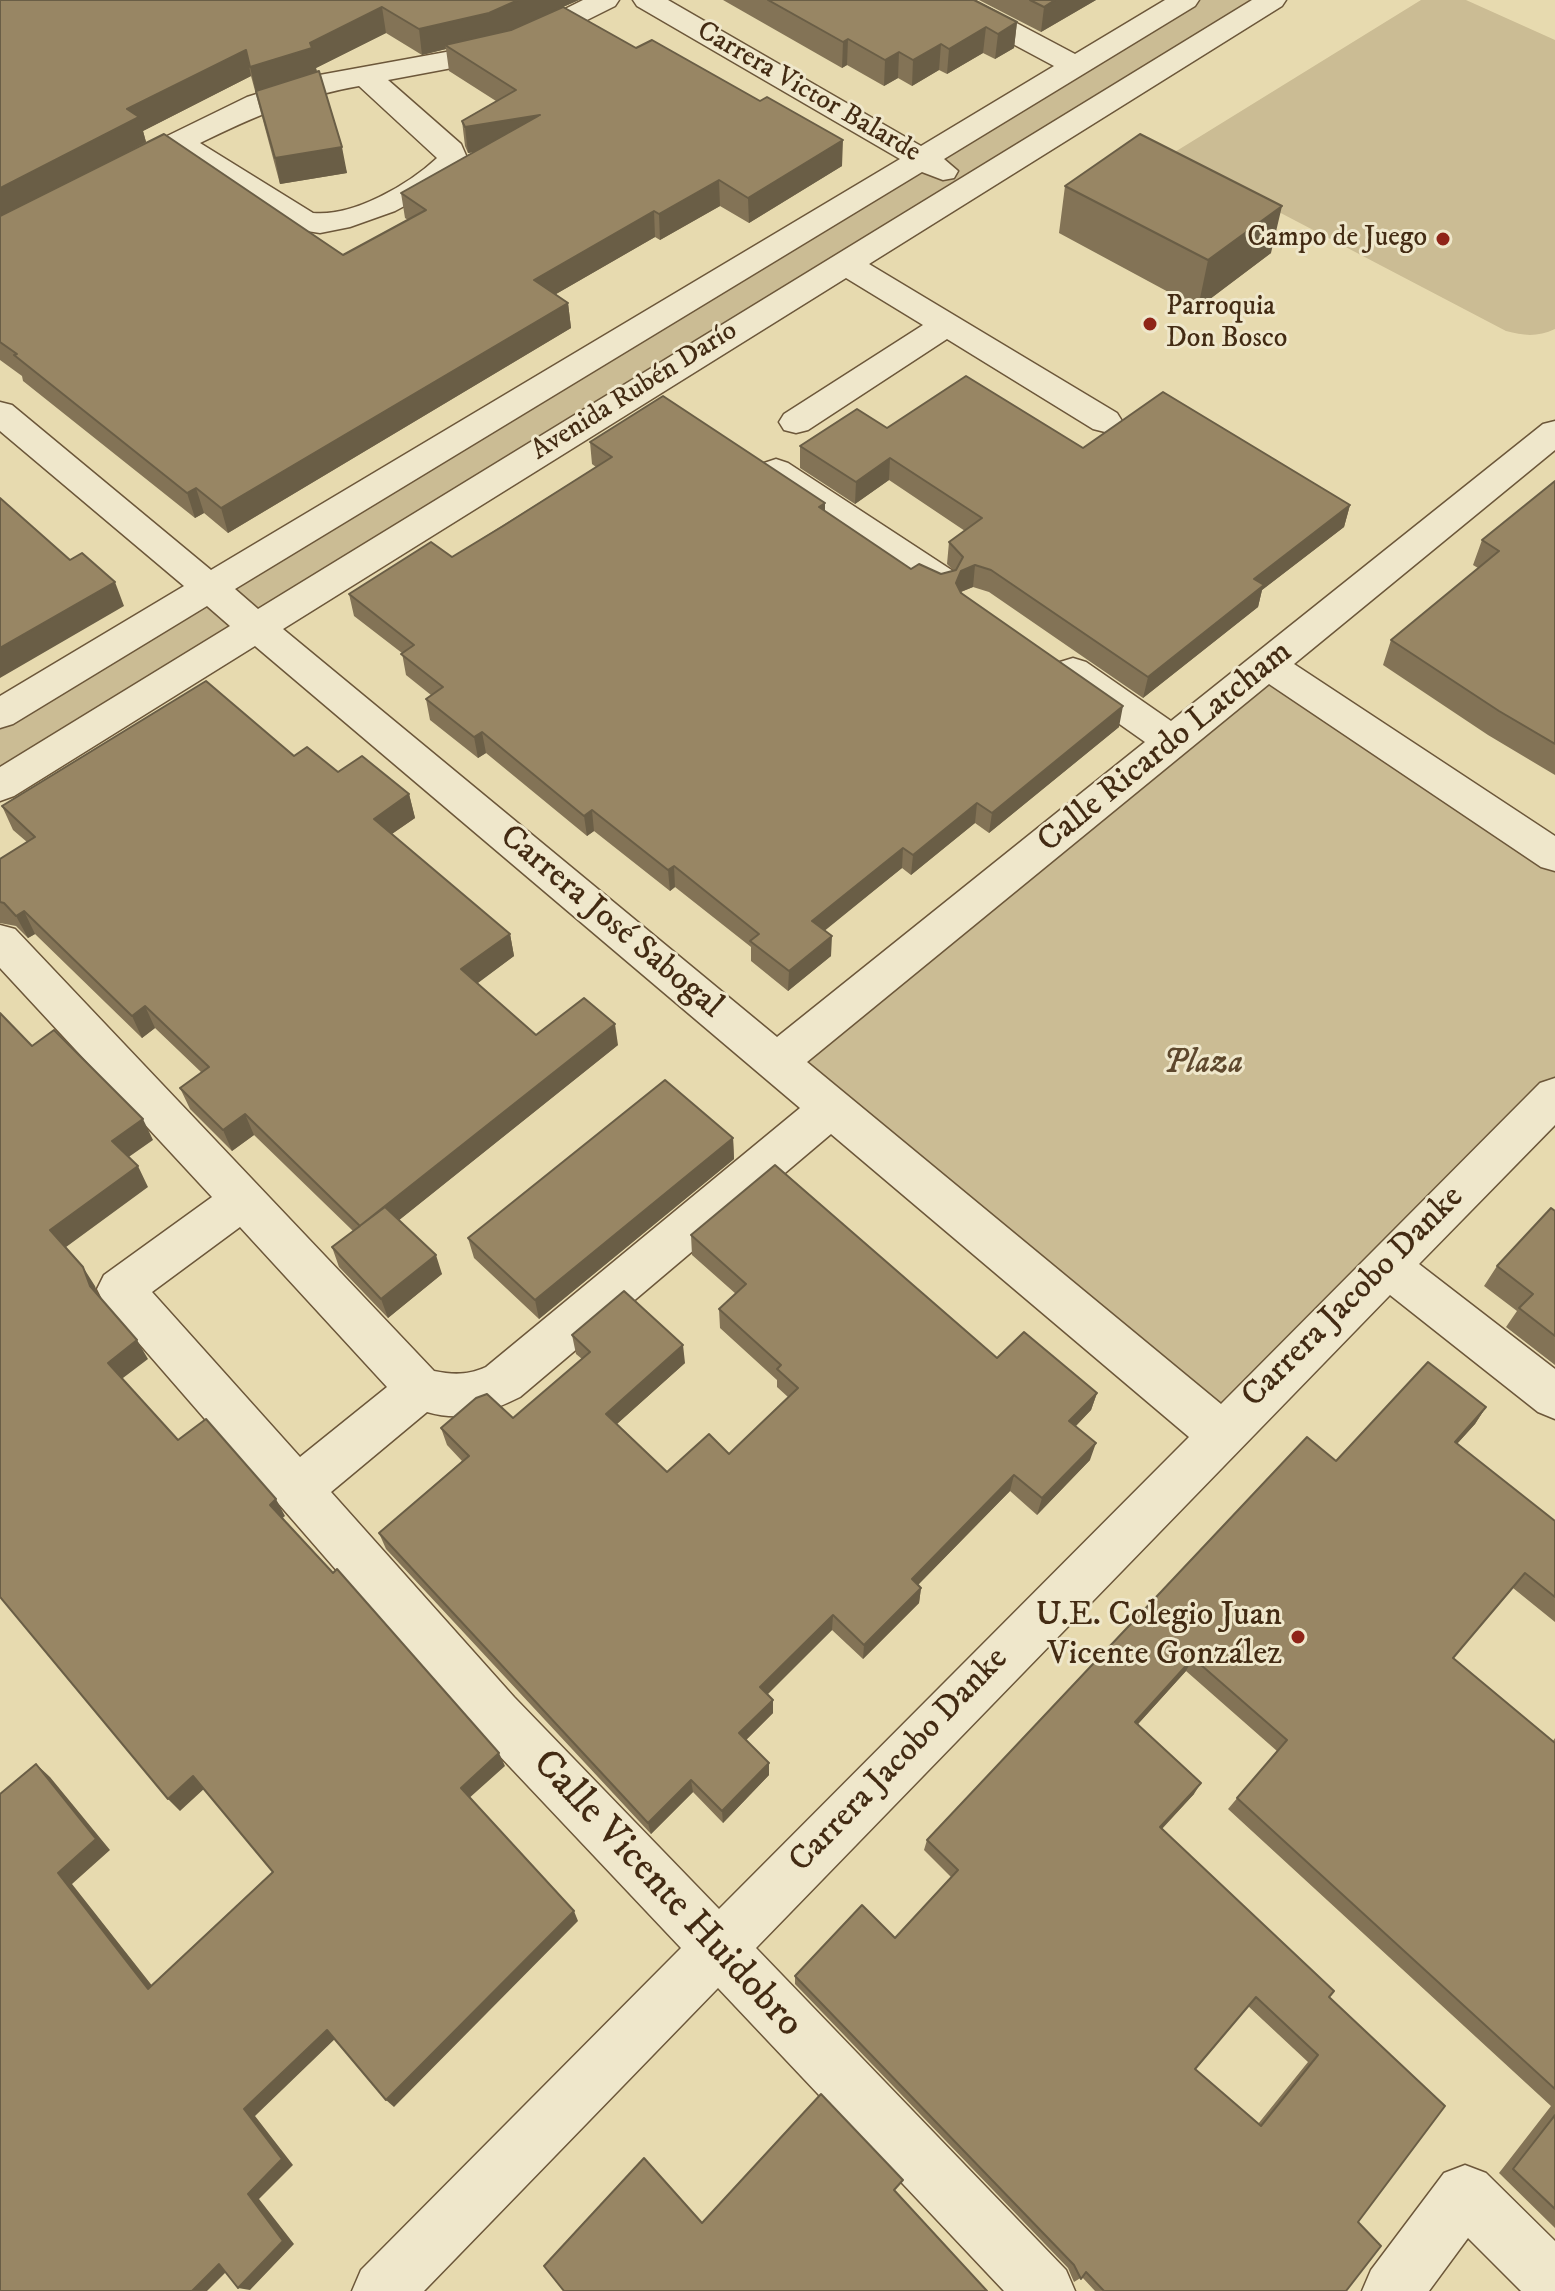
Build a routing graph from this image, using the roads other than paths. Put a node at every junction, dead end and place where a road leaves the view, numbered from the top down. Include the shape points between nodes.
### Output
1 (605, 0) edge
2 (647, 0) edge
3 (952, 0) edge
4 (1185, 0) edge
5 (1272, 0) edge
6 (1075, 66) junction
7 (366, 76) junction
8 (177, 142) junction
9 (921, 159) junction
10 (103, 180) edge
11 (969, 186) junction
12 (845, 263) junction
13 (946, 325) junction
14 (0, 413) edge
15 (1105, 421) dead end
16 (796, 422) dead end
17 (1555, 432) edge
18 (751, 455) edge
19 (940, 580) edge
20 (209, 588) junction
21 (256, 627) junction
22 (1049, 655) edge
23 (1268, 665) junction
24 (0, 714) edge
25 (1173, 742) junction
26 (0, 786) edge
27 (1555, 856) edge
28 (0, 941) edge
29 (776, 1062) junction
30 (1555, 1096) edge
31 (831, 1108) junction
32 (244, 1199) junction
33 (1387, 1266) junction
34 (420, 1389) junction
35 (1555, 1397) edge
36 (1220, 1433) junction
37 (297, 1490) junction
38 (716, 1949) junction
39 (1555, 2283) edge
40 (382, 2291) edge
41 (1045, 2291) edge
42 (1392, 2291) edge

1 - 7 street via 503,47
2 - 9 street, Carrera Victor Balarde
3 - 6 street
4 - 6 street, Avenida Rubén Darío
5 - 11 street, Avenida Rubén Darío
6 - 9 street, Avenida Rubén Darío
7 - 8 street via 269,99
7 - 8 street via 450,150 453,160 403,193 345,219 305,222
8 - 10 street
9 - 11 street, Carrera Victor Balarde
9 - 20 street, Avenida Rubén Darío
11 - 12 street, Avenida Rubén Darío
12 - 13 street
12 - 21 street, Avenida Rubén Darío via 658,394
13 - 15 street
13 - 16 street
14 - 20 street, Carrera José Sabogal
17 - 23 street, Calle Ricardo Latcham
18 - 19 street
20 - 21 street, Carrera José Sabogal
20 - 24 street, Avenida Rubén Darío
21 - 26 street, Avenida Rubén Darío
21 - 29 street, Carrera José Sabogal
22 - 25 street
23 - 25 street, Calle Ricardo Latcham
23 - 27 street
25 - 29 street, Calle Ricardo Latcham
28 - 32 street
29 - 31 street, Carrera José Sabogal
30 - 33 street, Carrera Jacobo Danke
31 - 34 street via 503,1382 470,1398
31 - 36 street, Carrera José Sabogal
32 - 34 street
32 - 37 street, Calle Vicente Huidobro via 120,1289
33 - 35 street
33 - 36 street, Carrera Jacobo Danke
34 - 37 street
36 - 38 street, Carrera Jacobo Danke
37 - 38 street, Calle Vicente Huidobro via 496,1715
38 - 40 street, Carrera Jacobo Danke
38 - 41 street, Calle Vicente Huidobro
39 - 42 street via 1465,2194

